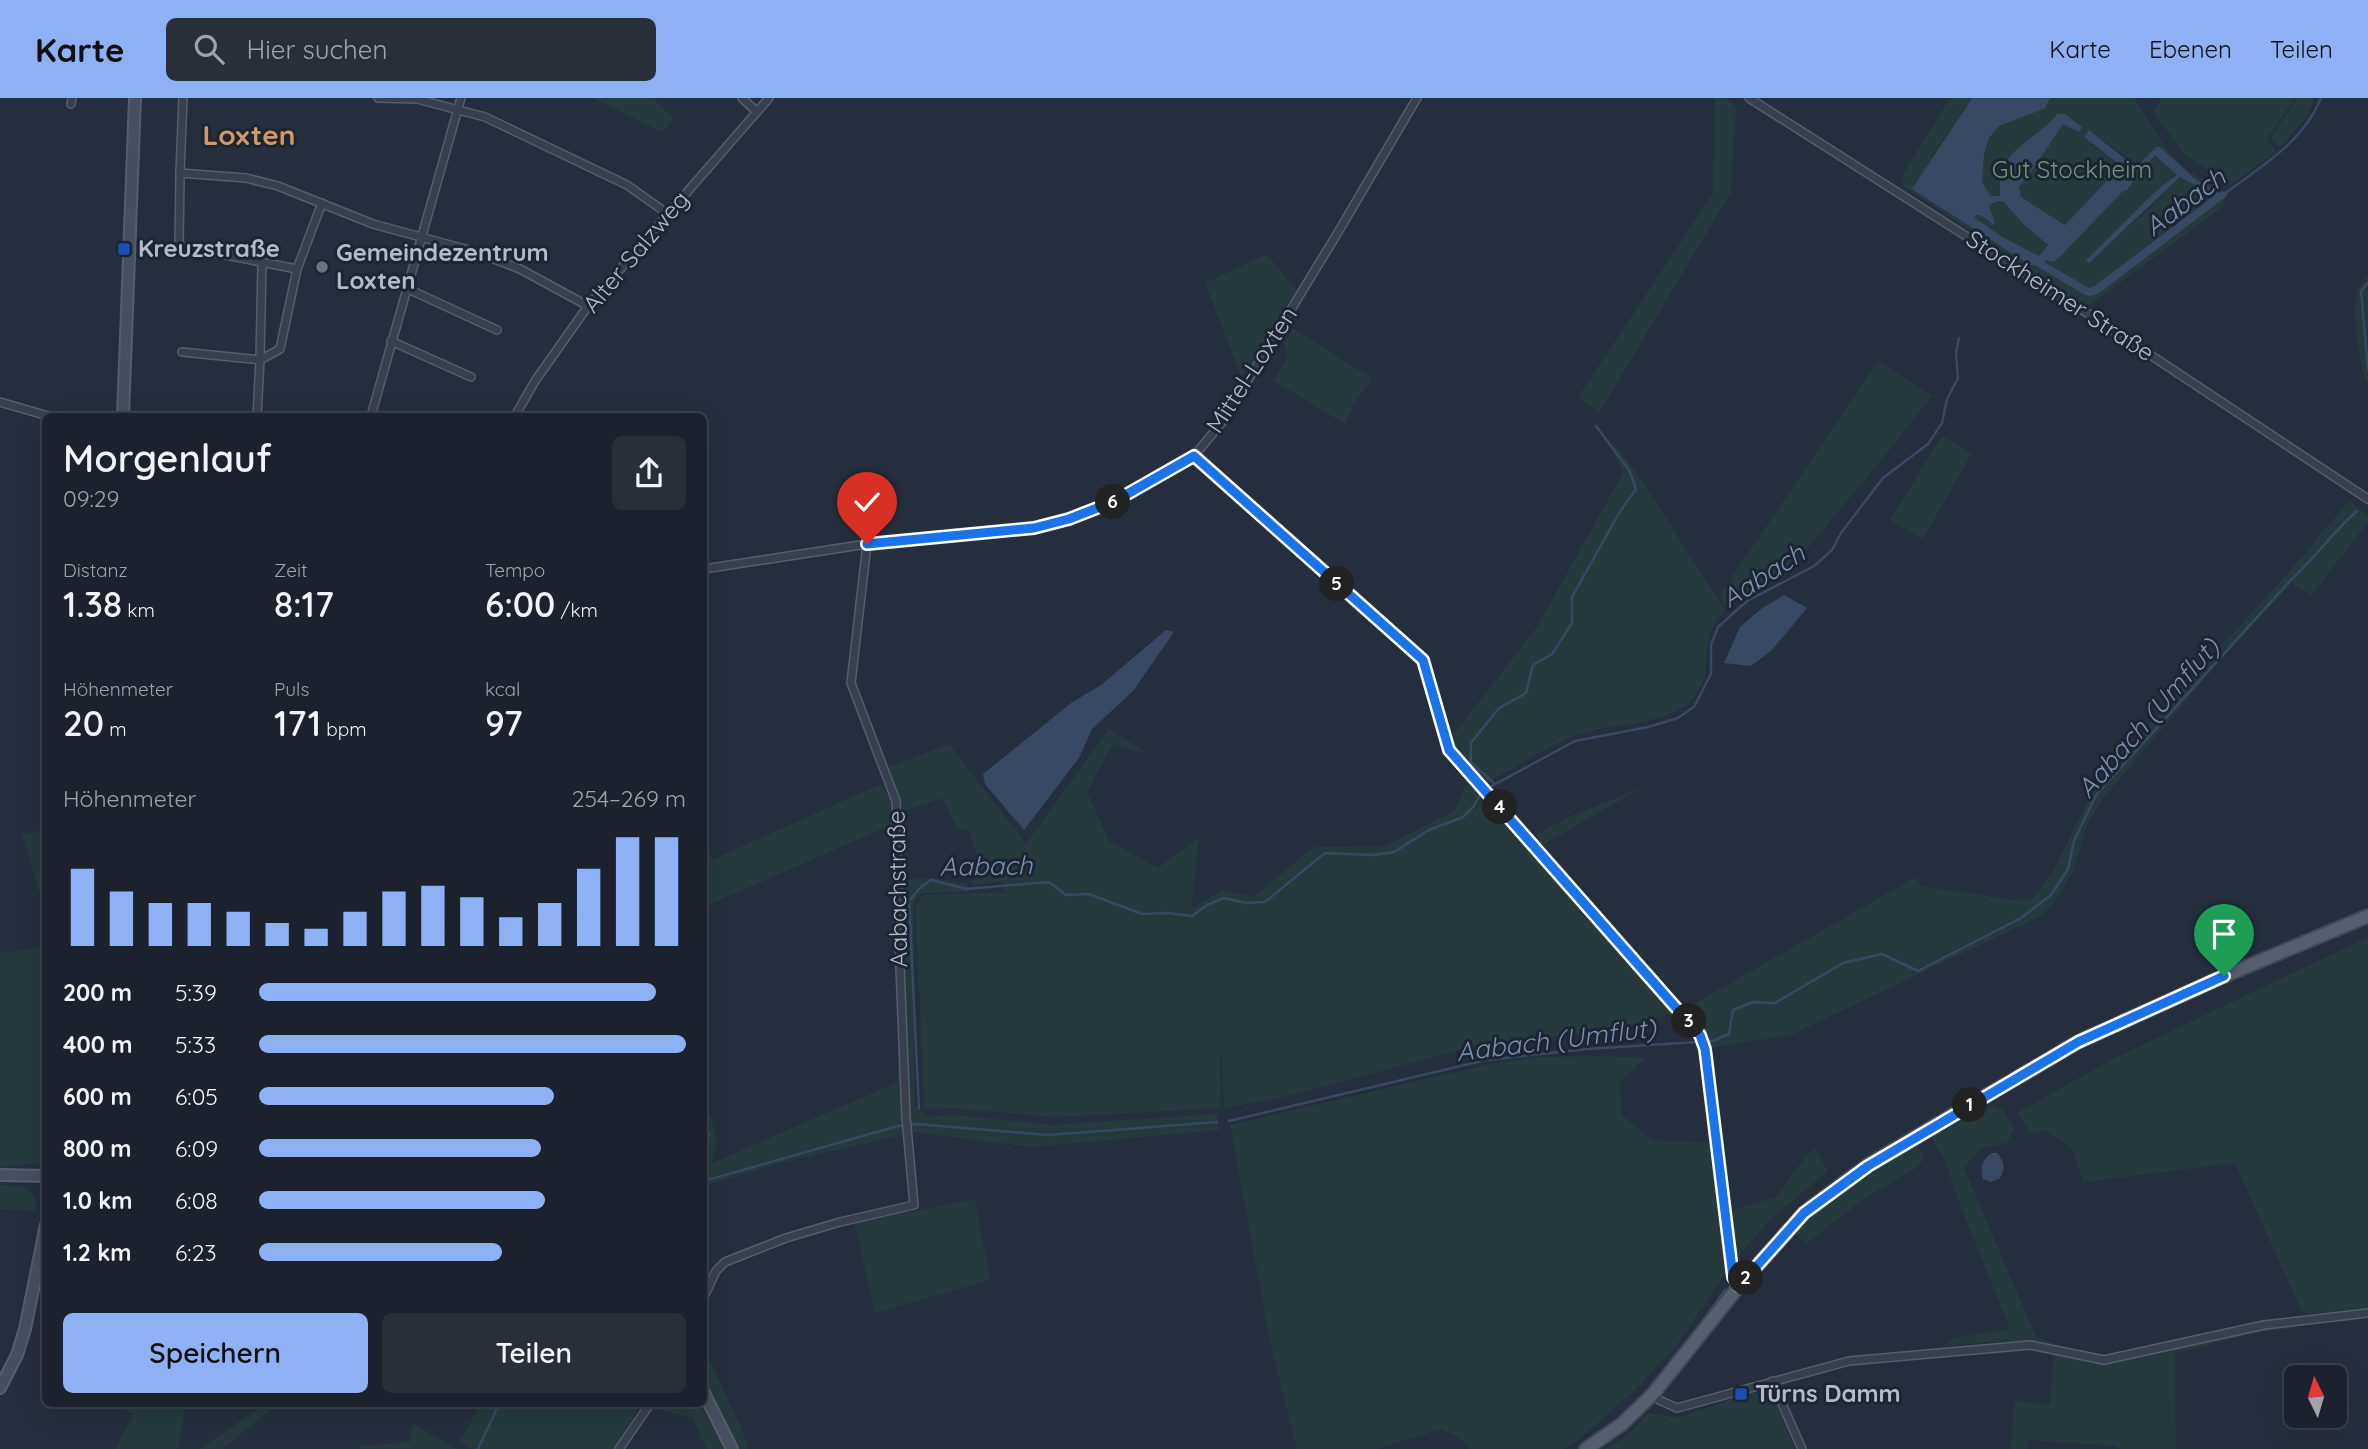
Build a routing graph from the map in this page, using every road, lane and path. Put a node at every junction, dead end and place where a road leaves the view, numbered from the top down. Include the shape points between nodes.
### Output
1 (135, 98) edge
2 (183, 98) edge
3 (378, 98) edge
4 (461, 98) edge
5 (741, 98) edge
6 (769, 98) edge
7 (1417, 98) edge
8 (1749, 98) edge
9 (458, 109) junction
10 (757, 112) junction
11 (180, 173) junction
12 (322, 203) junction
13 (668, 214) junction
14 (421, 236) junction
15 (262, 262) junction
16 (298, 269) junction
17 (407, 288) junction
18 (588, 306) junction
19 (498, 330) dead end
20 (391, 341) junction
21 (182, 352) dead end
22 (260, 360) junction
23 (471, 377) dead end
24 (0, 402) edge
25 (123, 413) edge
26 (257, 413) edge
27 (372, 413) edge
28 (518, 413) edge
29 (42, 414) edge
30 (1194, 456) junction
31 (2368, 499) edge
32 (867, 544) junction
33 (707, 569) edge
34 (2368, 916) edge
35 (0, 1175) edge
36 (42, 1176) edge
37 (42, 1246) edge
38 (1739, 1286) junction
39 (707, 1290) edge
40 (2368, 1313) edge
41 (1772, 1381) junction
42 (0, 1388) edge
43 (1653, 1394) junction
44 (707, 1399) edge
45 (648, 1407) edge
46 (619, 1449) edge
47 (732, 1449) edge
48 (1586, 1449) edge
49 (1802, 1449) edge

1 - 25 street
2 - 11 street
3 - 9 street via 417,99
4 - 9 street
5 - 10 street
6 - 10 street, Alter Salzweg
7 - 30 street, Mittel-Loxten via 1223,421
8 - 31 street, Stockheimer Straße
9 - 13 street via 562,152 627,185
9 - 14 street
10 - 13 street, Alter Salzweg
11 - 12 street via 246,177
11 - 15 street via 179,246
12 - 14 street
12 - 16 street
13 - 18 street, Alter Salzweg
14 - 17 street
14 - 18 street via 520,269
15 - 16 street
15 - 22 street
16 - 22 street via 280,349
17 - 19 street
17 - 20 street
18 - 28 street, Alter Salzweg
20 - 23 street
20 - 27 street
21 - 22 street
22 - 26 street
24 - 29 street
30 - 32 street, Mittel-Loxten via 1115,501 1057,522
30 - 38 street via 1423,660 1449,750 1700,1035 1733,1277
32 - 33 street, Mittel-Loxten
32 - 39 street, Aabachstraße via 851,683 896,801 906,1117 914,1205 829,1225 725,1262
34 - 38 main road via 2078,1042 1984,1096 1868,1166 1804,1213
35 - 36 street
37 - 42 street via 26,1329
38 - 43 main road
40 - 41 street via 2264,1325 2104,1360 2030,1345 1849,1361
41 - 43 street via 1677,1408
41 - 49 street
43 - 48 main road via 1622,1424
44 - 47 street
45 - 46 street

